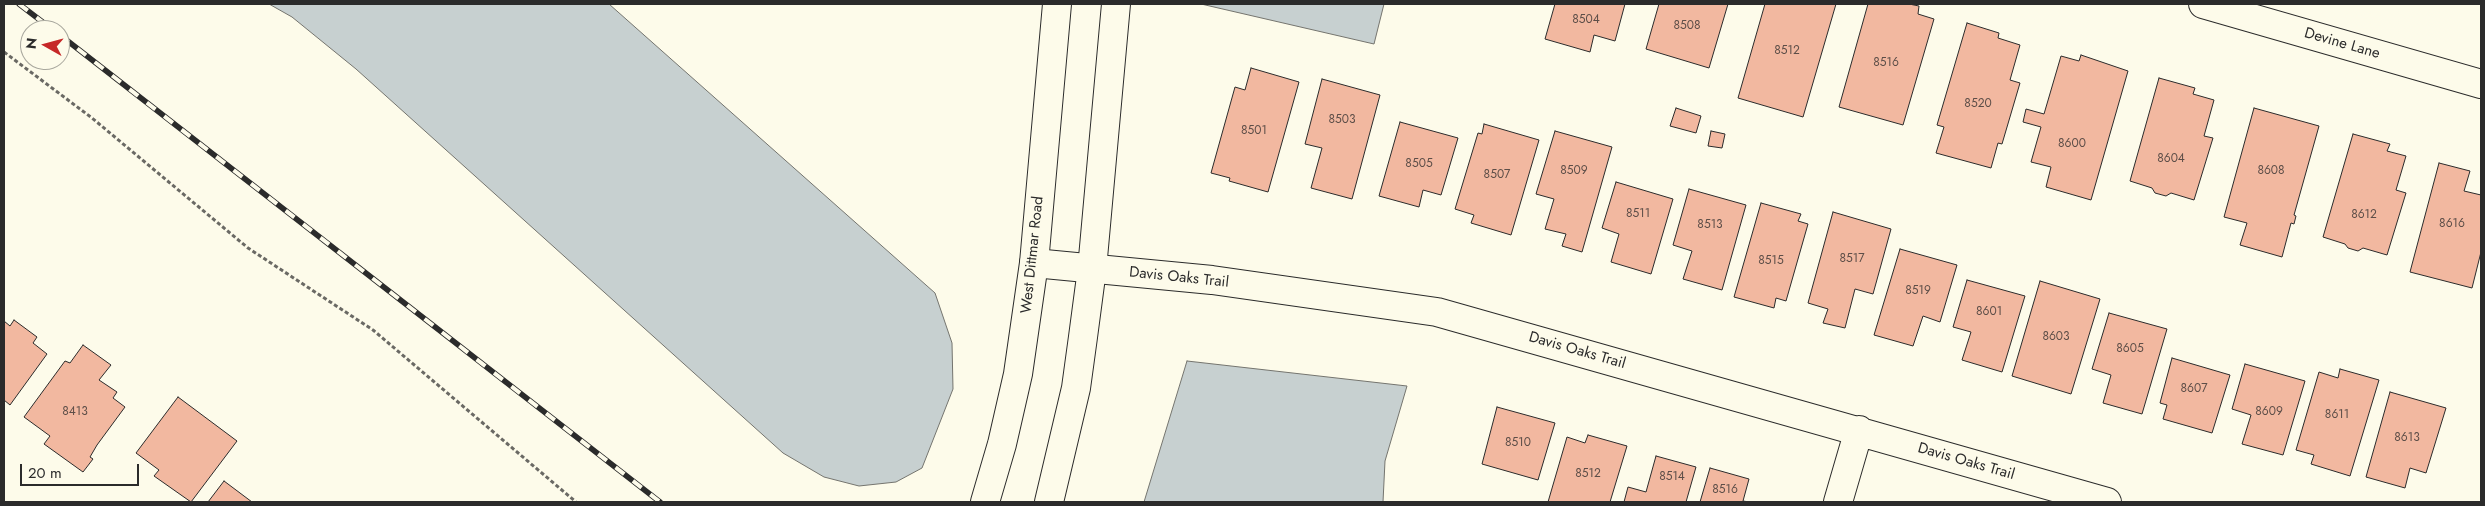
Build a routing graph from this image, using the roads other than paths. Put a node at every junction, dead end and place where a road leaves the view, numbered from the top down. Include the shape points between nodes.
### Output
1 (1057, 4) edge
2 (1116, 4) edge
3 (2203, 4) edge
4 (2481, 84) edge
5 (1034, 263) junction
6 (1092, 269) junction
7 (1859, 430) junction
8 (985, 502) edge
9 (1049, 502) edge
10 (1838, 502) edge
11 (2107, 502) edge

1 - 5 street, West Dittmar Road
2 - 6 street
3 - 4 street, Devine Lane
5 - 6 street, Davis Oaks Trail
5 - 8 street, West Dittmar Road via 1018,374
6 - 7 street, Davis Oaks Trail via 1212,280 1436,312
6 - 9 street via 1076,388
7 - 10 street
7 - 11 street, Davis Oaks Trail

